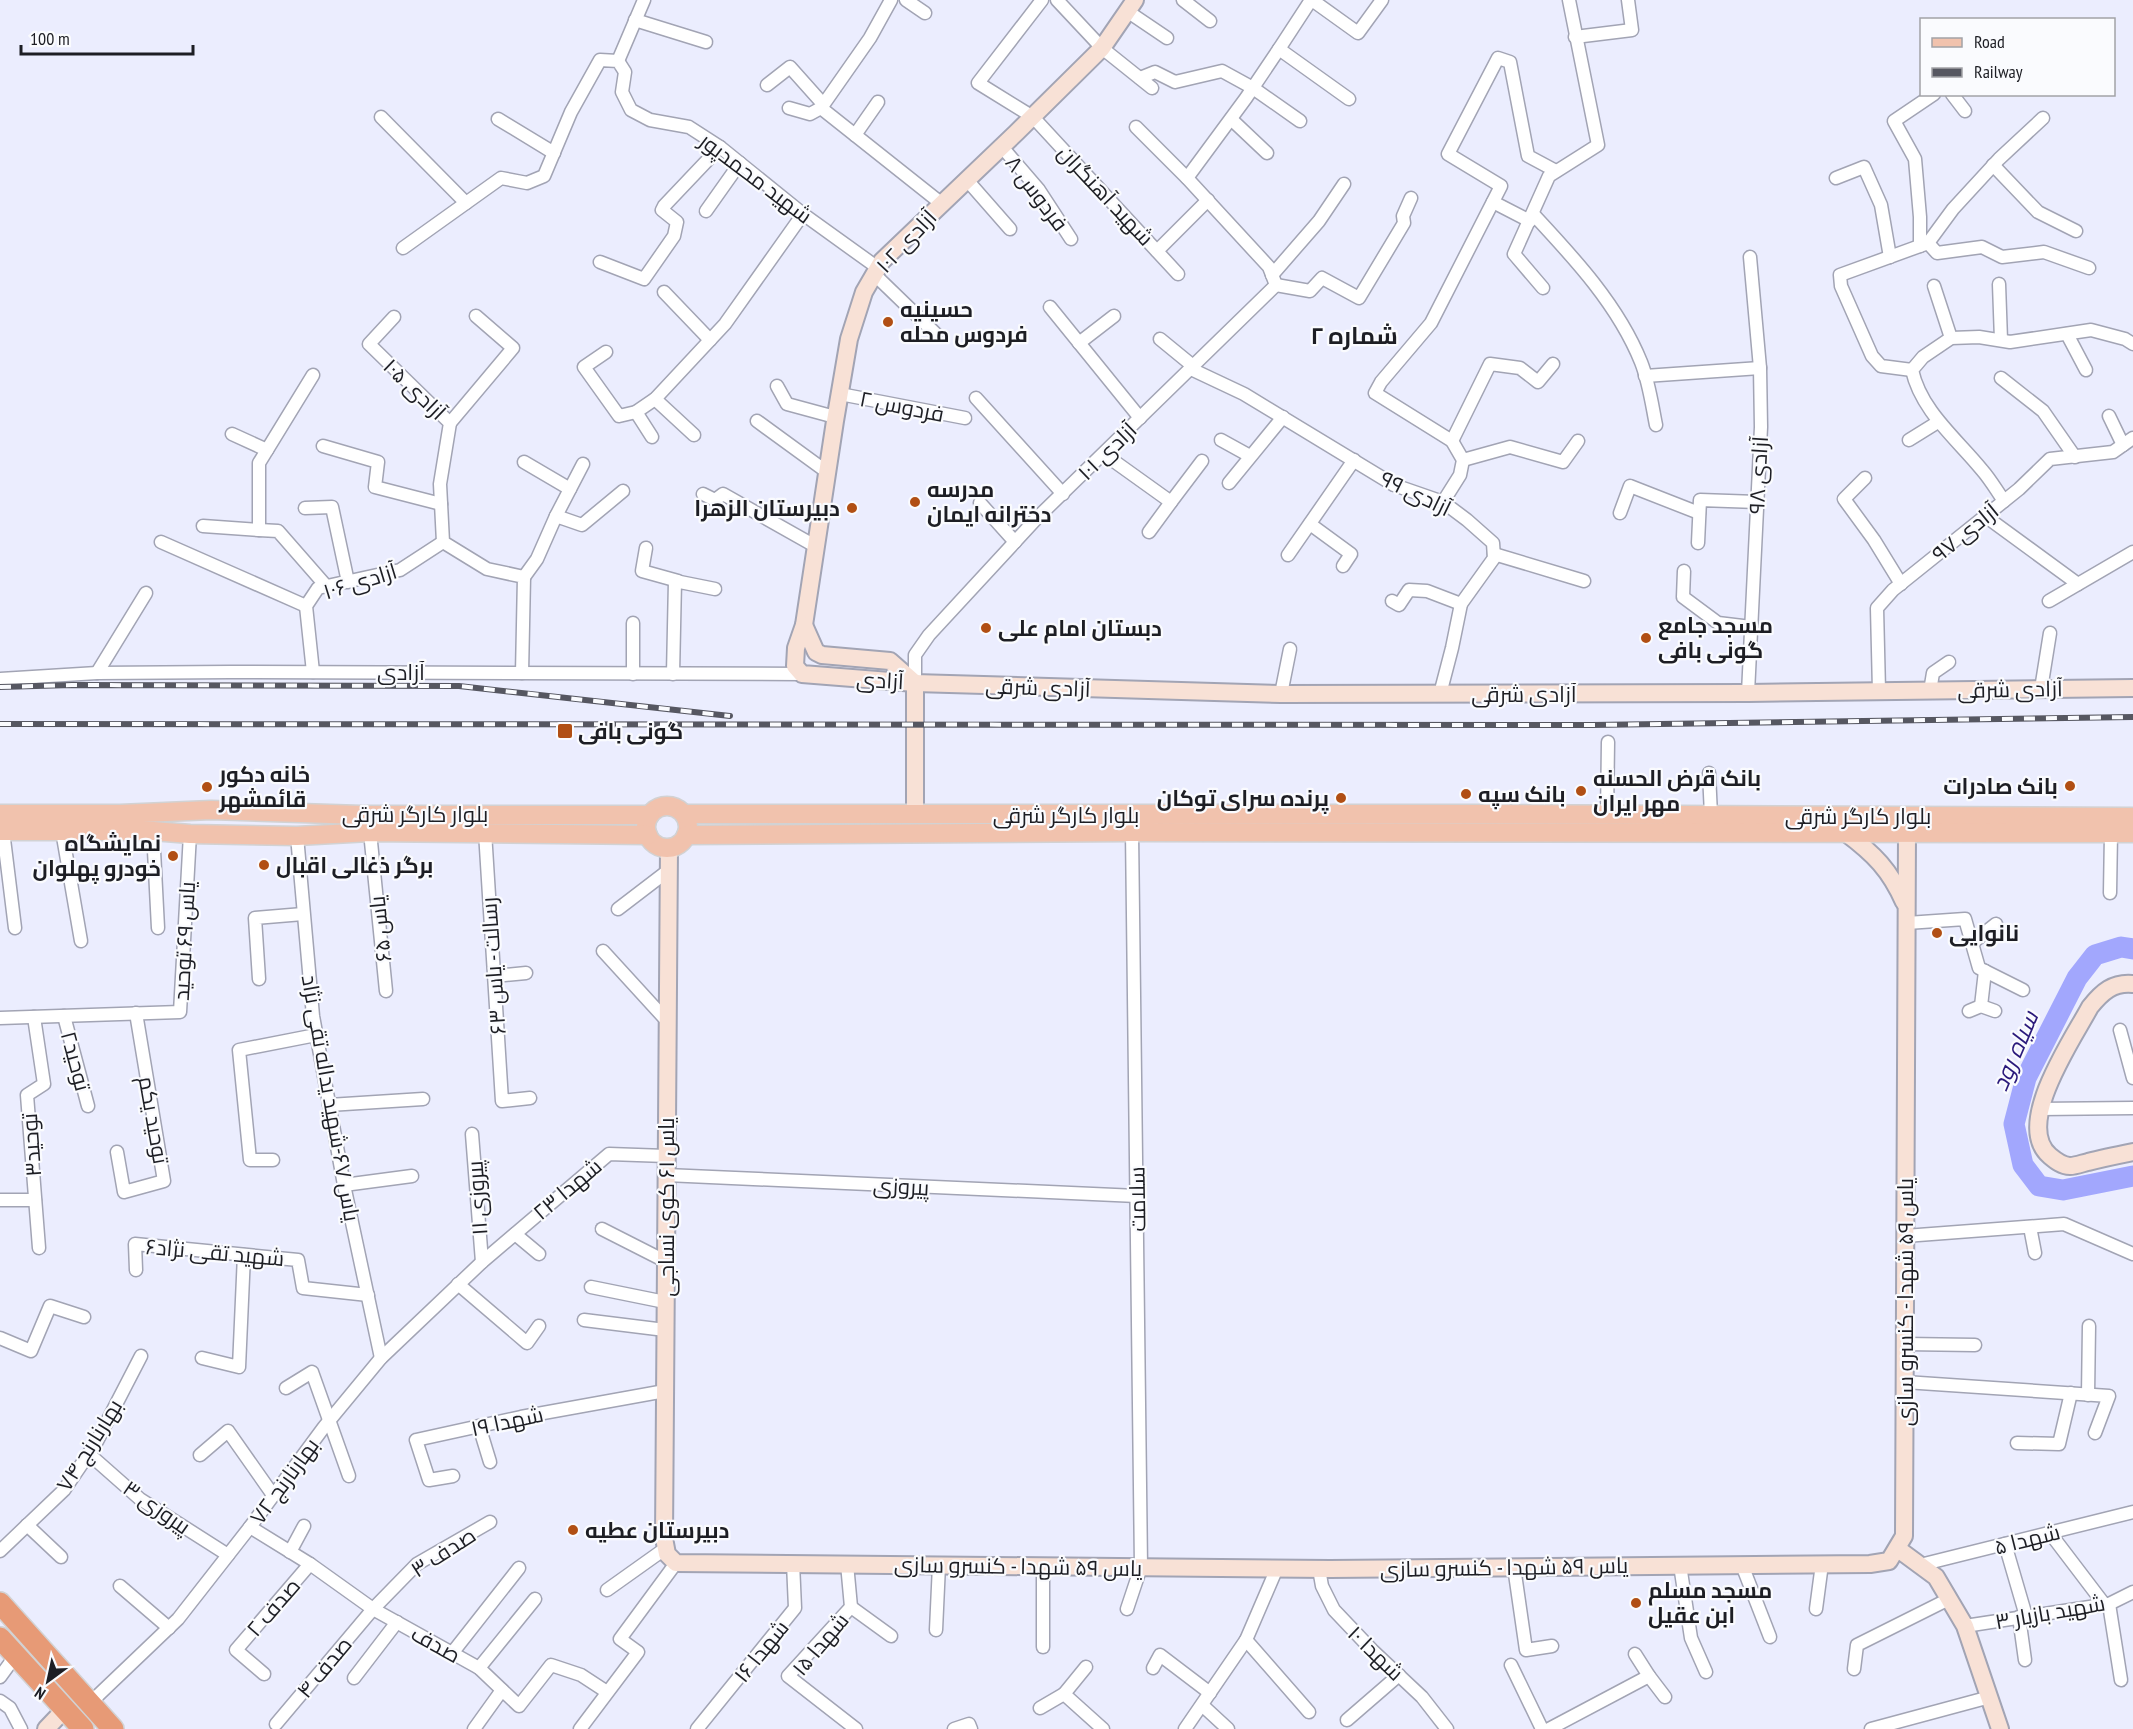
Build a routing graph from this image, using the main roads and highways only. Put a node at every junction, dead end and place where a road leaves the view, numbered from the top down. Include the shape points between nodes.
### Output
1 (684, 814) junction
2 (650, 815) junction
3 (2133, 817) edge
4 (1474, 823) junction
5 (1, 825) edge
6 (2133, 833) edge
7 (648, 835) junction
8 (686, 835) junction
9 (0, 1603) edge
10 (0, 1638) edge
11 (83, 1729) edge
12 (113, 1729) edge

1 - 2 main road via 667,806
1 - 4 main road, بلوار کارگر شرقی
1 - 8 main road
2 - 5 main road, بلوار کارگر شرقی via 211,810
2 - 7 main road
3 - 4 main road, بلوار کارگر شرقی via 1606,815
4 - 6 main road, بلوار کارگر شرقی via 1846,833
4 - 8 main road, بلوار کارگر شرقی via 1132,832
5 - 7 main road, بلوار کارگر شرقی via 62,831 297,836 370,832
7 - 8 main road via 653,842 669,848 682,842
9 - 12 highway
10 - 11 highway

